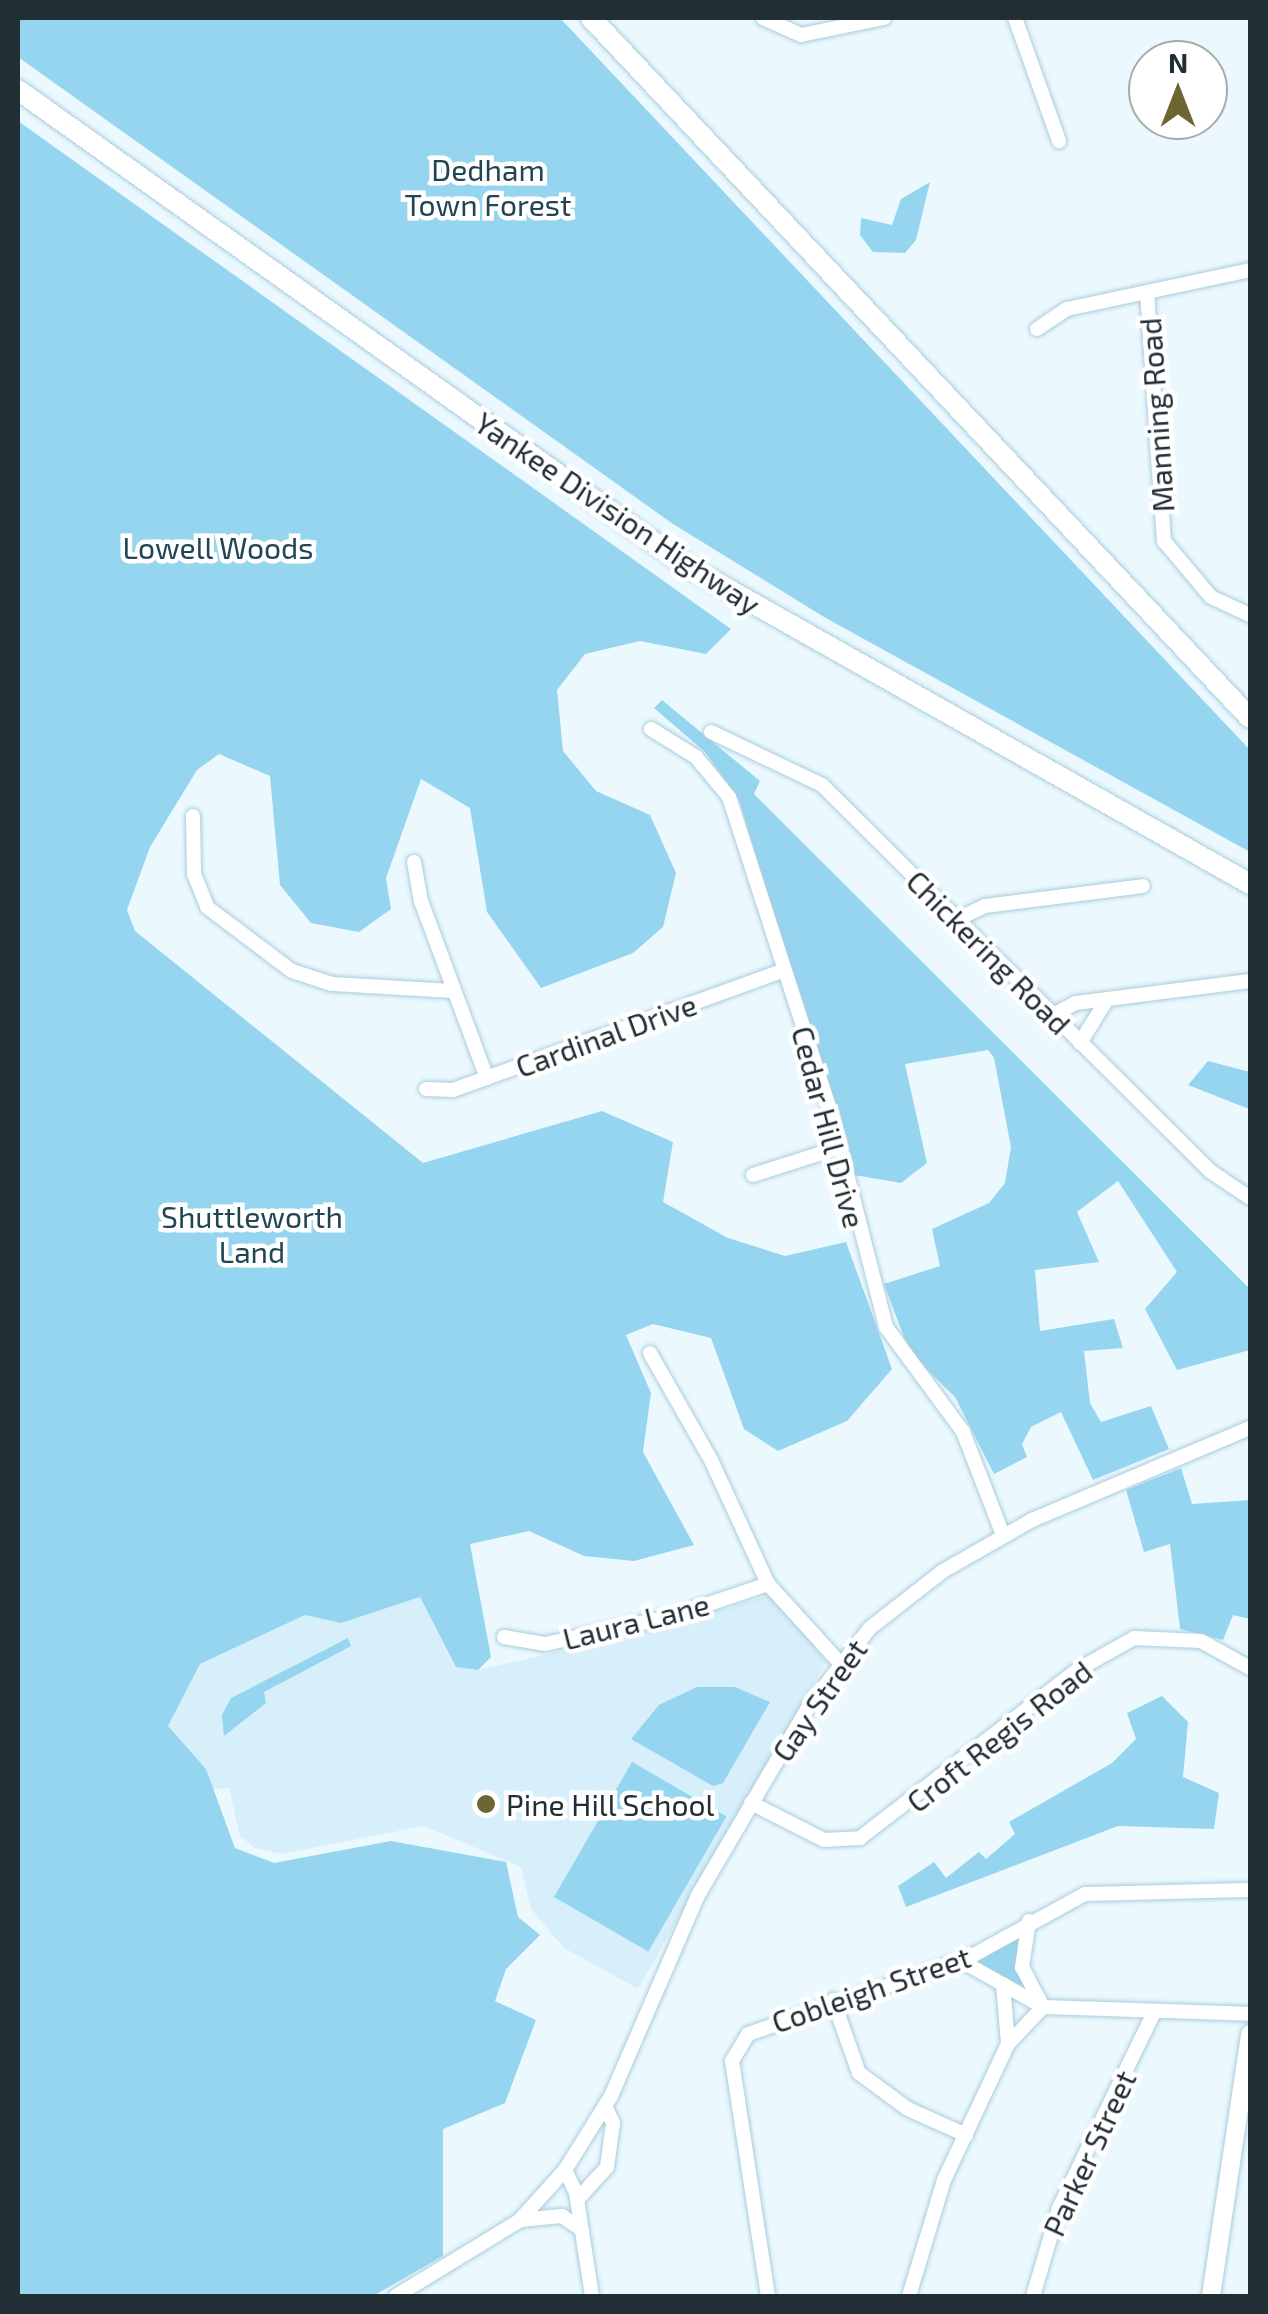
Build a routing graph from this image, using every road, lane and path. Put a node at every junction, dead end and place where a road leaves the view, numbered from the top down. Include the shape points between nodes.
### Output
1 (592, 18) edge
2 (764, 18) edge
3 (884, 18) edge
4 (1015, 18) edge
5 (18, 90) edge
6 (1059, 141) dead end
7 (1250, 270) edge
8 (1147, 292) junction
9 (1037, 329) dead end
10 (1250, 615) edge
11 (1250, 718) edge
12 (651, 729) dead end
13 (711, 732) dead end
14 (194, 816) dead end
15 (414, 862) dead end
16 (1250, 884) edge
17 (1143, 886) dead end
18 (956, 920) junction
19 (784, 970) junction
20 (1250, 981) edge
21 (454, 991) junction
22 (1106, 1001) junction
23 (1053, 1015) junction
24 (1080, 1043) junction
25 (487, 1078) junction
26 (426, 1089) dead end
27 (840, 1147) junction
28 (752, 1175) dead end
29 (1250, 1198) edge
30 (650, 1353) dead end
31 (1250, 1428) edge
32 (1004, 1535) junction
33 (768, 1584) junction
34 (504, 1636) dead end
35 (839, 1662) junction
36 (1250, 1668) edge
37 (752, 1802) junction
38 (1250, 1890) edge
39 (1029, 1921) junction
40 (960, 1960) junction
41 (1002, 1984) junction
42 (832, 2000) junction
43 (1043, 2007) junction
44 (1154, 2012) junction
45 (1250, 2014) edge
46 (1250, 2034) edge
47 (1008, 2044) junction
48 (605, 2106) junction
49 (1243, 2133) edge
50 (966, 2134) junction
51 (565, 2170) junction
52 (578, 2200) junction
53 (519, 2220) junction
54 (584, 2233) junction
55 (396, 2296) edge
56 (592, 2296) edge
57 (768, 2296) edge
58 (909, 2296) edge
59 (1033, 2296) edge
60 (1210, 2296) edge

1 - 11 highway
2 - 3 street via 791,35
4 - 6 street
5 - 16 highway, Yankee Division Highway via 687,566
7 - 8 street
8 - 9 street via 1067,308
8 - 10 street, Manning Road via 1164,541 1211,596
12 - 19 street, Cedar Hill Drive via 696,757 729,798
13 - 18 street, Chickering Road via 822,786
14 - 21 street via 194,874 207,908 292,972 332,984
15 - 21 street
17 - 18 street via 985,906
18 - 23 street, Chickering Road
19 - 25 street, Cardinal Drive
19 - 27 street, Cedar Hill Drive
20 - 22 street
21 - 25 street
22 - 23 street
22 - 24 street
23 - 24 street, Chickering Road
24 - 29 street, Chickering Road via 1210,1171
25 - 26 street, Cardinal Drive
27 - 28 street
27 - 32 street, Cedar Hill Drive via 886,1327 962,1432
30 - 33 street
31 - 32 street, Gay Street
32 - 35 street, Gay Street via 899,1602
33 - 34 street, Laura Lane via 673,1616 545,1644
33 - 35 street
35 - 37 street, Gay Street
36 - 37 street, Croft Regis Road via 1202,1642 1134,1638 1079,1669 860,1838 824,1840
37 - 48 street, Gay Street via 674,1941
38 - 39 street, Cobleigh Street via 1096,1892
39 - 40 street, Cobleigh Street
39 - 43 street via 1022,1967
40 - 41 street
40 - 42 street, Cobleigh Street
41 - 43 street
41 - 47 street
42 - 50 street via 859,2073 908,2108
42 - 57 street, Cobleigh Street via 748,2034 732,2062
43 - 44 street
43 - 47 street
44 - 45 street
44 - 59 street, Parker Street via 1059,2208
46 - 49 main road
47 - 50 street
48 - 51 street, Gay Street
48 - 52 street, Gay Street via 613,2123 607,2167
49 - 60 main road
50 - 58 street
51 - 52 street
51 - 53 street, Gay Street
52 - 54 street
53 - 54 street via 562,2216
53 - 55 street, Gay Street
54 - 56 street

